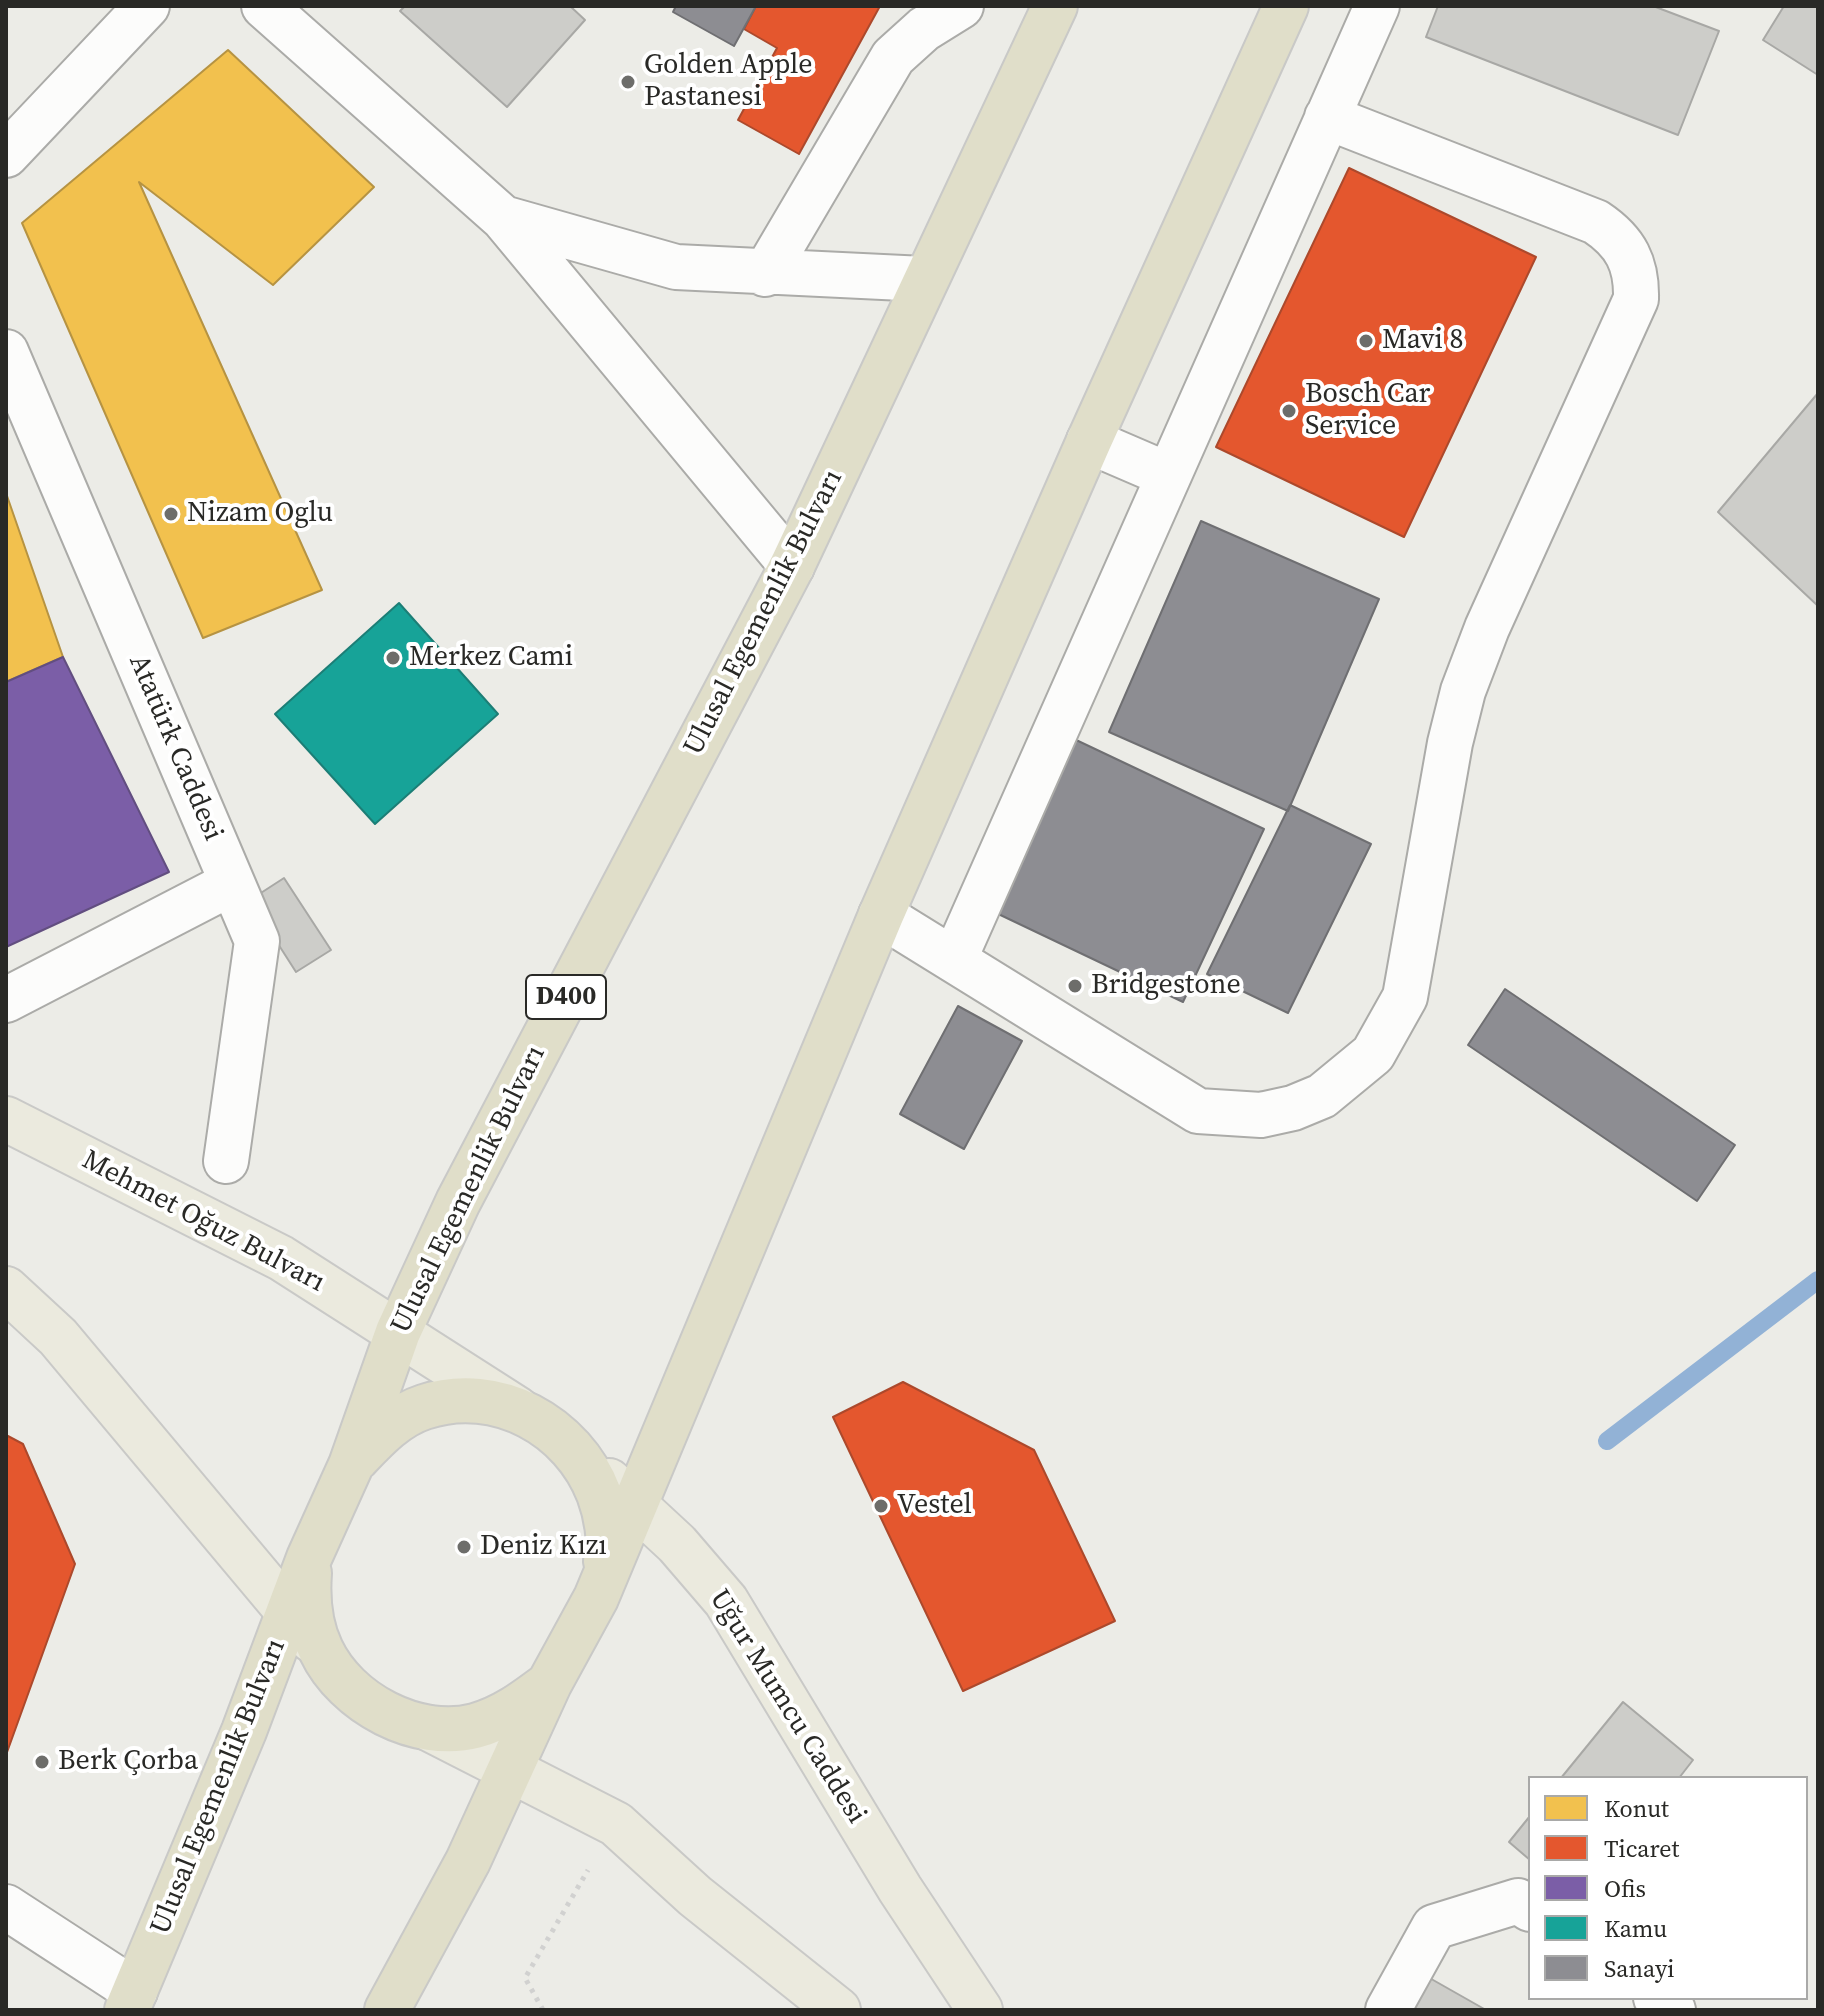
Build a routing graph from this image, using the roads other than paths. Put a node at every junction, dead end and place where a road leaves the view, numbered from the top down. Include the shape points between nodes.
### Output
1 (147, 6) edge
2 (264, 6) edge
3 (961, 6) edge
4 (1055, 6) edge
5 (1286, 6) edge
6 (1377, 6) edge
7 (1327, 117) junction
8 (6, 155) edge
9 (503, 218) junction
10 (765, 274) junction
11 (924, 279) junction
12 (6, 352) edge
13 (1089, 441) junction
14 (1168, 475) junction
15 (792, 566) junction
16 (232, 883) junction
17 (881, 915) junction
18 (954, 960) junction
19 (6, 1000) edge
20 (6, 1119) edge
21 (226, 1161) dead end
22 (6, 1289) edge
23 (398, 1332) junction
24 (517, 1409) junction
25 (559, 1433) junction
26 (351, 1465) junction
27 (635, 1505) junction
28 (309, 1558) junction
29 (596, 1598) junction
30 (289, 1613) junction
31 (322, 1651) junction
32 (549, 1684) junction
33 (428, 1728) junction
34 (509, 1769) junction
35 (6, 1907) edge
36 (1528, 1908) edge
37 (131, 2000) edge
38 (387, 2010) edge
39 (838, 2010) edge
40 (980, 2010) edge
41 (1388, 2010) edge

1 - 8 street
2 - 9 street
3 - 10 street via 893,57
4 - 11 highway, Ulusal Egemenlik Bulvarı / D400
5 - 13 highway
6 - 7 street
7 - 14 street
7 - 18 street via 1596,222 1616,236 1637,277 1636,299 1463,691 1405,997 1373,1054 1322,1096 1261,1115 1230,1116 1198,1111
9 - 10 street via 676,267
9 - 15 street
10 - 11 street
11 - 15 highway, Ulusal Egemenlik Bulvarı / D400
12 - 16 street, Atatürk Caddesi
13 - 14 street
13 - 17 highway
14 - 18 street
15 - 23 highway, Ulusal Egemenlik Bulvarı / D400 via 458,1202
16 - 19 street
16 - 21 street, Atatürk Caddesi via 257,941
17 - 18 street
17 - 27 highway
20 - 23 main road, Mehmet Oğuz Bulvarı via 281,1258
22 - 30 main road via 58,1337
23 - 24 main road, Mehmet Oğuz Bulvarı
23 - 26 highway, Ulusal Egemenlik Bulvarı / D400
24 - 25 highway
24 - 26 highway via 471,1400 424,1407 383,1430
25 - 27 main road, Uğur Mumcu Caddesi
25 - 29 highway via 589,1469 605,1511 608,1555
26 - 28 highway, Ulusal Egemenlik Bulvarı / D400
27 - 29 highway
27 - 40 main road, Uğur Mumcu Caddesi via 726,1601 900,1889
28 - 30 highway, Ulusal Egemenlik Bulvarı / D400
28 - 31 highway via 307,1605
29 - 32 highway
30 - 31 main road
30 - 37 highway, Ulusal Egemenlik Bulvarı / D400
31 - 33 highway via 361,1698 386,1715
32 - 33 highway via 514,1711 472,1726
32 - 34 highway
33 - 34 main road
34 - 38 highway via 468,1861
34 - 39 main road via 616,1824 695,1896
35 - 37 street
36 - 41 street via 1518,1901 1434,1927

